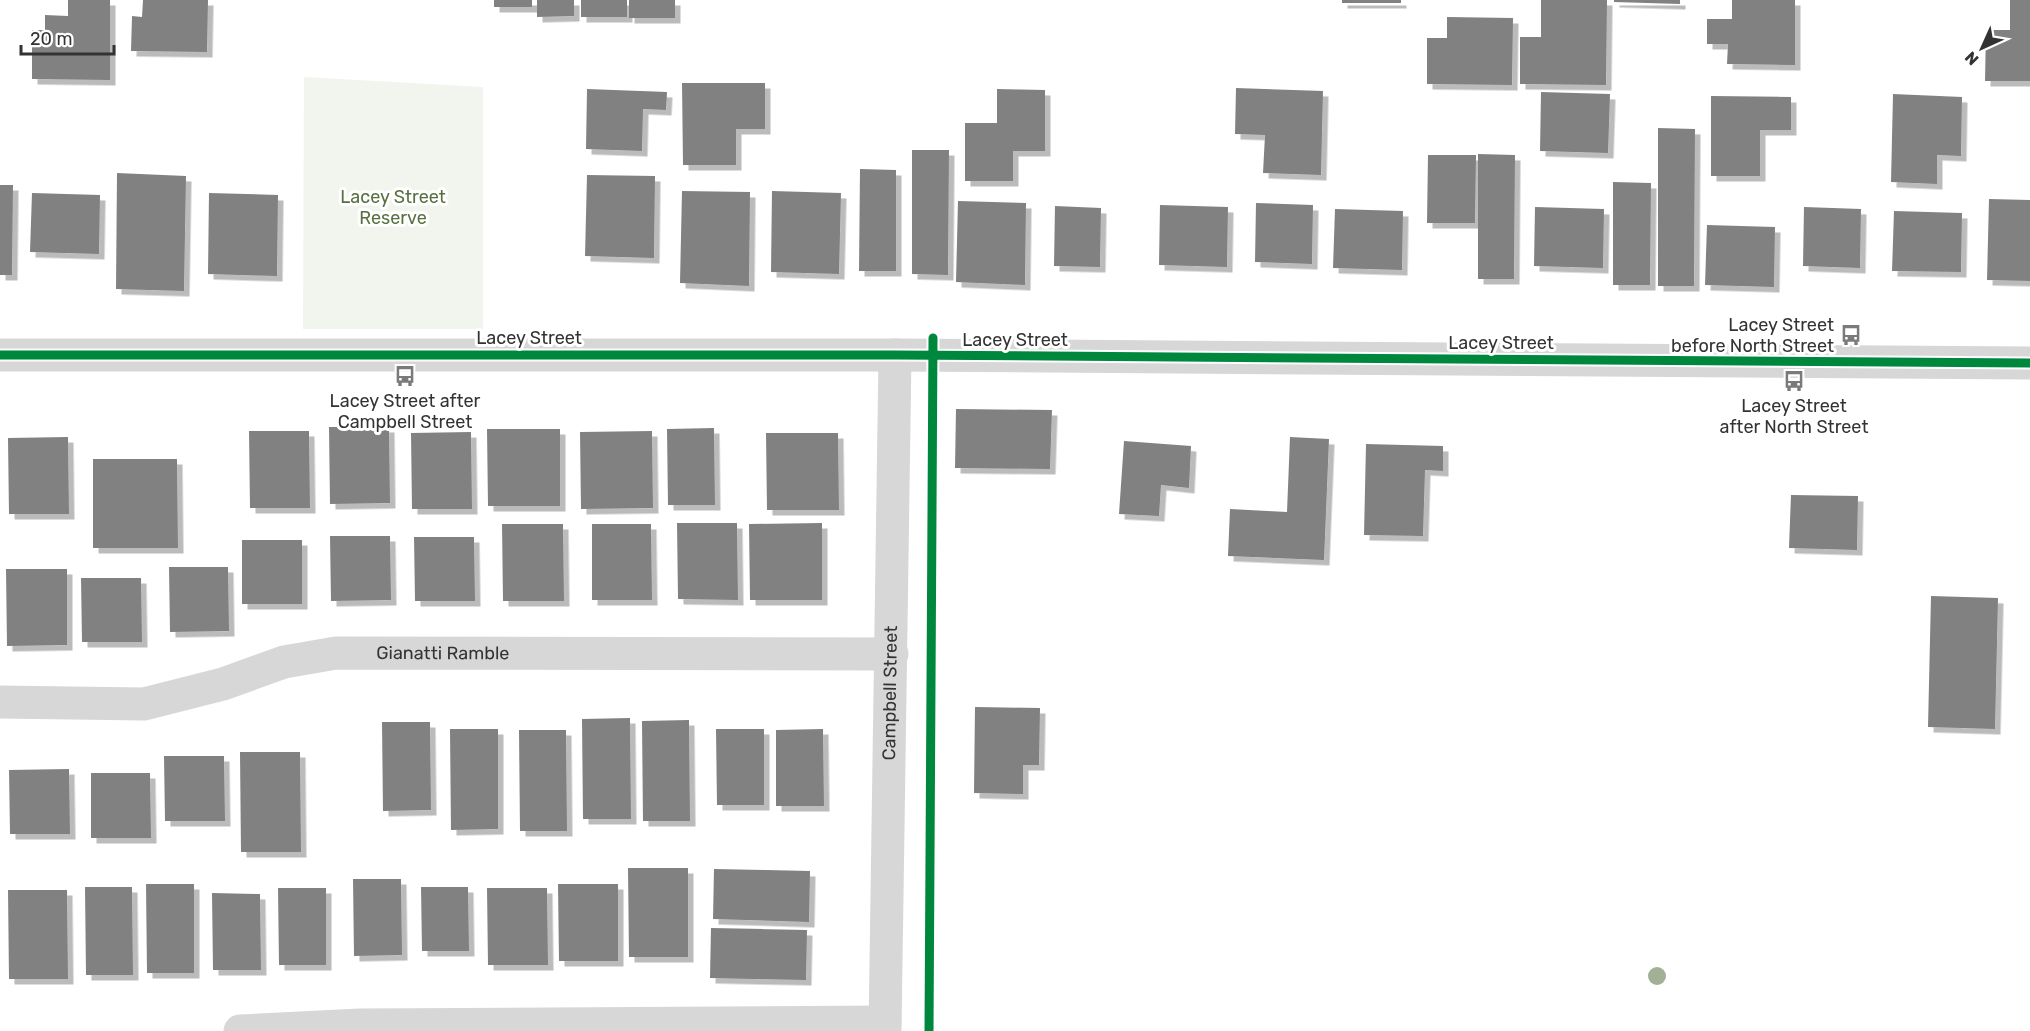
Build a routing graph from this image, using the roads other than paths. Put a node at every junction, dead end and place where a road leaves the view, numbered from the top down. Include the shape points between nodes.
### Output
1 (0, 355) edge
2 (895, 355) junction
3 (2030, 363) edge
4 (892, 654) junction
5 (0, 702) edge
6 (885, 1027) edge
7 (240, 1031) edge

1 - 2 street, Lacey Street
2 - 3 street, Lacey Street
2 - 4 street, Campbell Street
4 - 5 street, Gianatti Ramble via 336,654 284,662 223,684 144,704
4 - 6 street, Campbell Street
6 - 7 street via 360,1025

